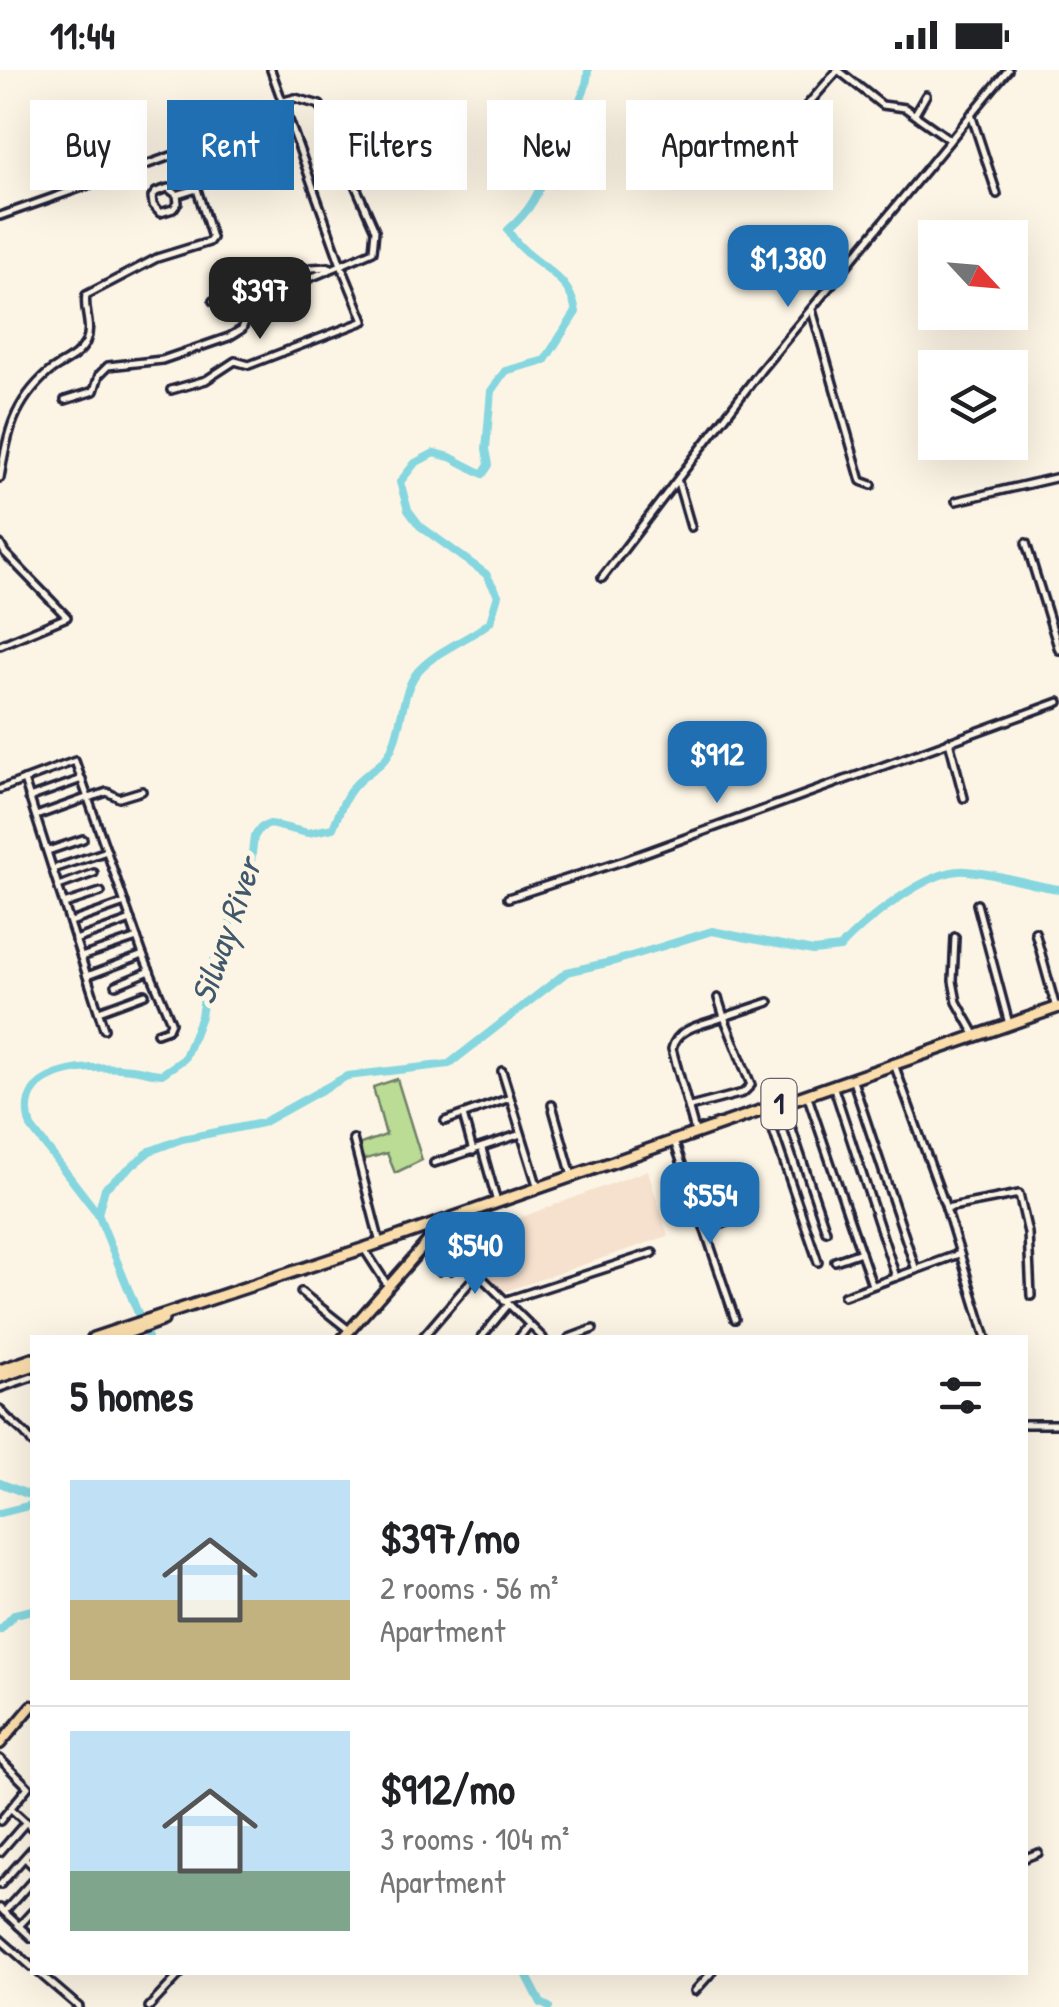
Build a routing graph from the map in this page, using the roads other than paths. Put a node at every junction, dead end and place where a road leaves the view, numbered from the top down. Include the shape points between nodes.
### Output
1 (271, 70) edge
2 (838, 70) edge
3 (1008, 70) edge
4 (926, 95) dead end
5 (284, 100) edge
6 (288, 100) edge
7 (811, 100) edge
8 (971, 114) junction
9 (915, 115) junction
10 (294, 132) edge
11 (950, 139) junction
12 (167, 156) edge
13 (190, 190) edge
14 (197, 190) edge
15 (997, 194) dead end
16 (176, 195) junction
17 (0, 216) edge
18 (341, 265) junction
19 (332, 268) junction
20 (294, 275) junction
21 (310, 277) junction
22 (294, 284) junction
23 (262, 292) dead end
24 (213, 301) dead end
25 (812, 308) junction
26 (170, 390) dead end
27 (64, 400) dead end
28 (13, 416) junction
29 (0, 420) edge
30 (1059, 477) edge
31 (0, 478) edge
32 (678, 479) junction
33 (872, 485) dead end
34 (956, 501) dead end
35 (691, 527) dead end
36 (1026, 543) dead end
37 (0, 544) edge
38 (602, 578) dead end
39 (0, 645) edge
40 (1059, 650) edge
41 (1059, 702) edge
42 (948, 742) junction
43 (82, 779) junction
44 (24, 780) junction
45 (0, 789) edge
46 (142, 791) dead end
47 (29, 798) junction
48 (89, 798) junction
49 (964, 798) dead end
50 (36, 816) junction
51 (83, 839) dead end
52 (107, 851) junction
53 (47, 852) junction
54 (52, 870) junction
55 (94, 874) dead end
56 (58, 887) junction
57 (101, 892) dead end
58 (508, 898) dead end
59 (125, 903) junction
60 (64, 904) junction
61 (977, 904) dead end
62 (131, 920) junction
63 (70, 922) junction
64 (1035, 932) dead end
65 (955, 937) dead end
66 (137, 938) junction
67 (76, 940) junction
68 (143, 955) junction
69 (81, 957) junction
70 (150, 972) junction
71 (87, 976) junction
72 (116, 984) dead end
73 (145, 994) dead end
74 (718, 998) dead end
75 (770, 1002) dead end
76 (1058, 1008) edge
77 (99, 1011) junction
78 (724, 1017) junction
79 (1009, 1024) junction
80 (104, 1028) dead end
81 (156, 1032) dead end
82 (976, 1036) junction
83 (894, 1066) junction
84 (502, 1071) dead end
85 (853, 1080) junction
86 (833, 1087) junction
87 (808, 1096) junction
88 (510, 1098) junction
89 (552, 1105) dead end
90 (783, 1105) junction
91 (690, 1107) junction
92 (767, 1113) junction
93 (463, 1115) junction
94 (445, 1121) dead end
95 (522, 1134) junction
96 (695, 1134) junction
97 (353, 1139) dead end
98 (676, 1144) junction
99 (482, 1149) junction
100 (473, 1151) junction
101 (434, 1163) dead end
102 (572, 1176) junction
103 (538, 1188) junction
104 (497, 1202) junction
105 (946, 1208) junction
106 (698, 1210) junction
107 (676, 1218) dead end
108 (736, 1219) dead end
109 (432, 1227) junction
110 (705, 1230) junction
111 (826, 1231) dead end
112 (380, 1243) junction
113 (366, 1252) junction
114 (861, 1252) junction
115 (653, 1253) dead end
116 (959, 1254) junction
117 (461, 1259) junction
118 (834, 1260) dead end
119 (818, 1262) dead end
120 (916, 1270) junction
121 (439, 1272) dead end
122 (476, 1274) junction
123 (896, 1276) junction
124 (872, 1285) junction
125 (388, 1286) junction
126 (301, 1292) dead end
127 (844, 1296) dead end
128 (1031, 1296) dead end
129 (506, 1303) junction
130 (159, 1318) junction
131 (736, 1320) dead end
132 (529, 1325) junction
133 (130, 1328) junction
134 (593, 1330) dead end
135 (346, 1334) edge
136 (104, 1335) edge
137 (118, 1335) edge
138 (425, 1335) edge
139 (483, 1335) edge
140 (521, 1335) edge
141 (540, 1335) edge
142 (578, 1335) edge
143 (985, 1335) edge
144 (30, 1363) edge
145 (0, 1374) edge
146 (30, 1377) edge
147 (0, 1388) edge
148 (0, 1408) edge
149 (1028, 1424) edge
150 (1059, 1424) edge
151 (30, 1438) edge
152 (30, 1708) edge
153 (0, 1723) edge
154 (10, 1732) junction
155 (0, 1744) edge
156 (0, 1759) edge
157 (25, 1794) junction
158 (30, 1798) edge
159 (11, 1809) junction
160 (0, 1822) edge
161 (26, 1822) junction
162 (30, 1826) edge
163 (0, 1852) edge
164 (30, 1852) edge
165 (1038, 1853) dead end
166 (1028, 1857) edge
167 (25, 1858) junction
168 (30, 1862) edge
169 (30, 1882) edge
170 (0, 1885) edge
171 (2, 1910) edge
172 (30, 1914) edge
173 (20, 1926) junction
174 (30, 1936) edge
175 (0, 1939) edge
176 (30, 1966) edge
177 (42, 1975) edge
178 (179, 1975) edge
179 (709, 1975) edge
180 (695, 1991) dead end
181 (79, 2007) edge
182 (149, 2007) edge

1 - 5 street
2 - 7 street
2 - 9 street via 882,105
3 - 8 street
4 - 9 street
6 - 18 street via 320,105 376,230 373,251
8 - 11 street
8 - 15 street
9 - 11 street
10 - 18 street
11 - 25 street
12 - 17 street
13 - 16 street
14 - 28 street via 210,240 89,293 82,348 51,371
16 - 16 street via 173,209 160,213 153,205 156,192 168,188
18 - 19 street
18 - 26 street via 364,320 250,365 235,361 206,380
19 - 20 street
19 - 21 street
20 - 21 street
20 - 24 street
21 - 22 street
22 - 23 street
22 - 27 street via 254,302 242,329 228,337 162,360 108,366 94,391
25 - 32 street
25 - 33 street via 860,482
28 - 29 street
28 - 31 street
30 - 34 street
32 - 35 street
32 - 38 street
36 - 40 street
37 - 39 street via 67,617
41 - 42 street
42 - 49 street
42 - 58 street
43 - 44 street via 75,761
43 - 47 street
43 - 48 street
44 - 45 street
44 - 47 street
46 - 48 street
47 - 50 street
48 - 50 street
48 - 52 street
50 - 53 street
51 - 53 street
52 - 54 street
52 - 59 street
53 - 54 street
54 - 56 street
55 - 56 street
56 - 60 street
57 - 60 street
59 - 62 street
59 - 63 street
60 - 63 street
61 - 79 street
62 - 66 street
62 - 67 street
63 - 67 street
64 - 76 street
65 - 82 street via 956,1002
66 - 68 street
66 - 69 street
67 - 69 street
68 - 70 street
68 - 71 street
69 - 71 street
70 - 72 street
70 - 81 street via 170,1022
71 - 77 street
73 - 77 street
74 - 78 street
75 - 78 street
76 - 79 highway, 1
76 - 83 highway, 1
77 - 80 street
78 - 91 street via 673,1040
78 - 91 street via 750,1086
79 - 82 highway, 1
82 - 83 highway, 1
83 - 85 highway, 1
83 - 105 street
84 - 88 street
85 - 86 highway, 1
85 - 120 street
86 - 87 highway, 1
86 - 123 street
87 - 90 highway, 1
87 - 114 street
88 - 93 street
88 - 95 street
89 - 102 street
90 - 92 highway, 1
90 - 96 highway, 1
90 - 111 street
91 - 96 street
92 - 98 highway, 1
92 - 119 street
93 - 94 street
93 - 100 street
95 - 99 street
95 - 103 street
96 - 102 highway, 1
97 - 112 street
98 - 106 street
98 - 109 highway, 1
99 - 100 street
99 - 104 street
100 - 101 street
102 - 103 highway, 1
103 - 104 highway, 1
104 - 109 highway, 1
105 - 116 street
105 - 128 street via 1019,1194
106 - 107 street
106 - 110 street
108 - 110 street
109 - 112 highway, 1
109 - 113 highway, 1
109 - 117 street
109 - 125 main road via 429,1240
110 - 131 street
112 - 130 highway, 1
113 - 125 street
113 - 130 highway, 1
114 - 118 street
114 - 124 street
115 - 129 street
116 - 120 street
116 - 143 street
117 - 121 street
117 - 122 street
120 - 123 street
122 - 129 street
122 - 138 street
123 - 124 street
124 - 127 street
125 - 135 main road
126 - 135 street
129 - 132 street
129 - 139 street
130 - 133 highway, 1
132 - 140 street
132 - 141 street
133 - 136 highway, 1
133 - 137 highway, 1
134 - 142 street
144 - 145 highway
146 - 147 street
148 - 151 street
149 - 150 street
152 - 154 main road
153 - 154 street
154 - 155 main road
156 - 157 street via 28,1786
157 - 158 street
157 - 159 street
159 - 160 street
159 - 161 street
161 - 162 street
161 - 163 street
164 - 167 street
165 - 166 street
167 - 168 street
167 - 170 street
169 - 171 street
171 - 173 street
172 - 173 street
173 - 174 street
175 - 176 street
177 - 181 street
178 - 182 street
179 - 180 street

